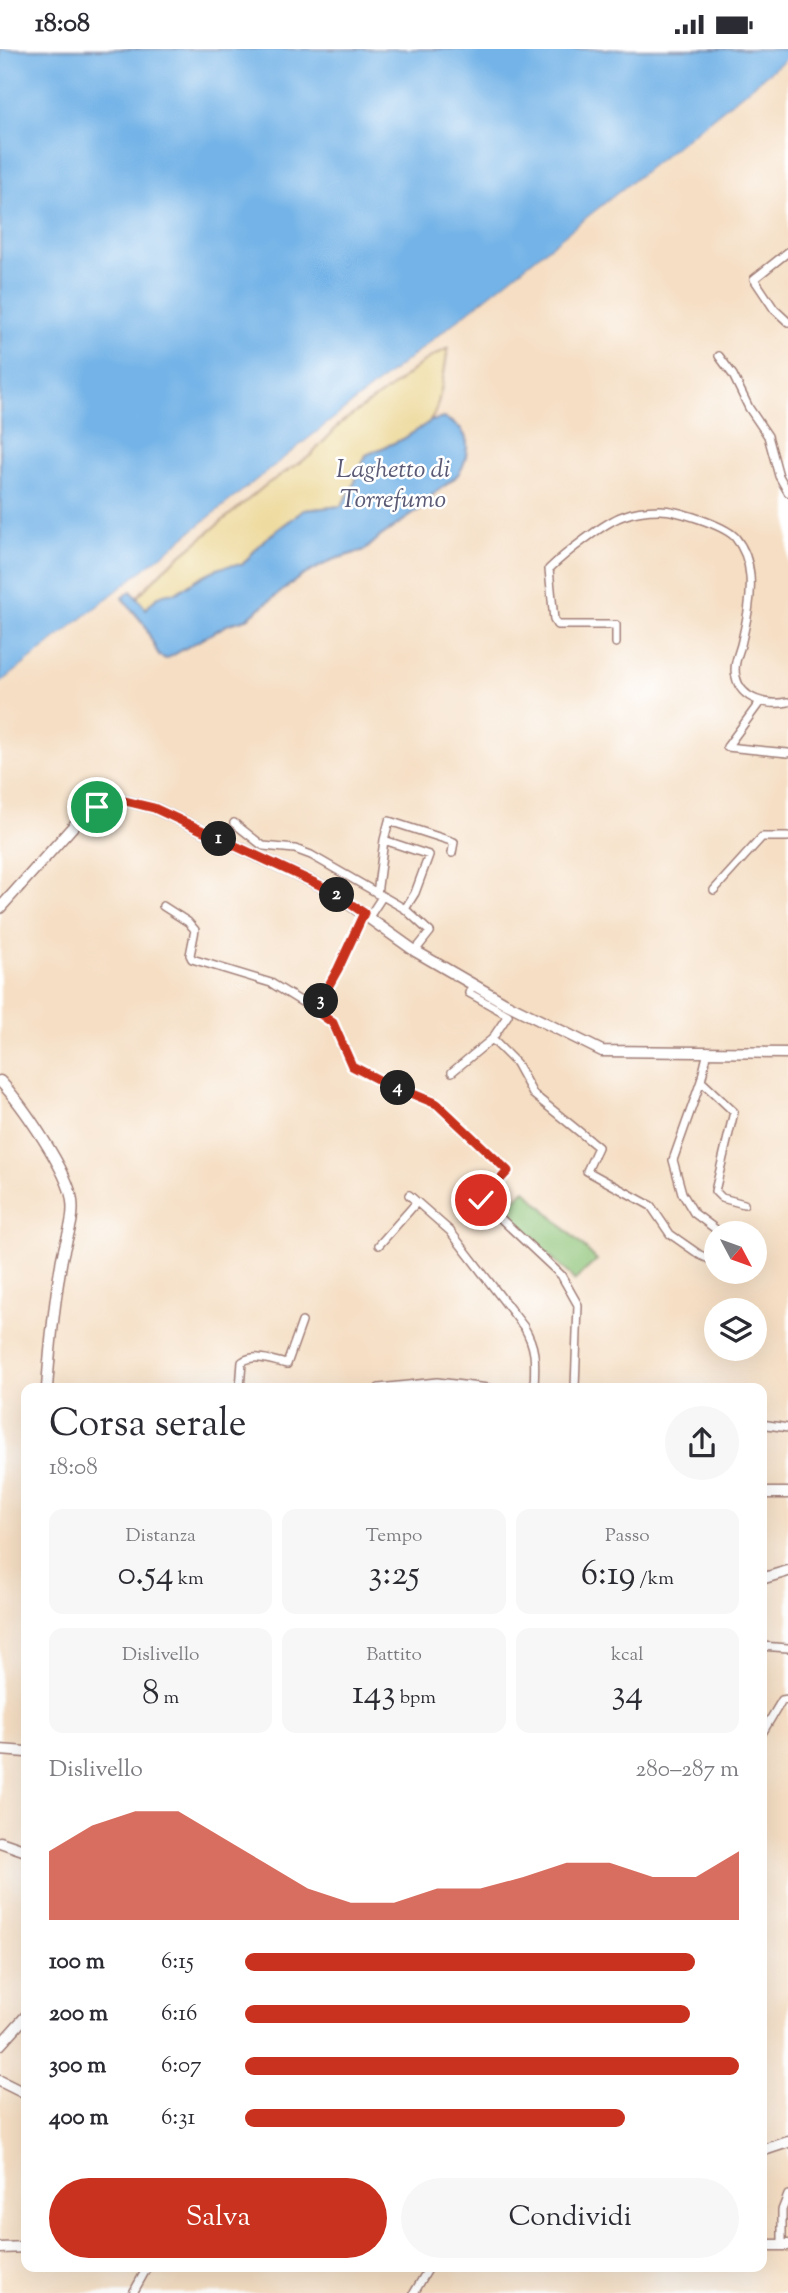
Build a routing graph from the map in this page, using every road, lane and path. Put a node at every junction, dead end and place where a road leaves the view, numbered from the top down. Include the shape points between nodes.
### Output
1 (788, 252) edge
2 (788, 322) edge
3 (719, 356) dead end
4 (788, 492) edge
5 (616, 643) dead end
6 (760, 702) junction
7 (788, 702) edge
8 (788, 753) edge
9 (234, 823) dead end
10 (788, 837) edge
11 (384, 839) junction
12 (452, 853) dead end
13 (715, 890) dead end
14 (379, 895) junction
15 (163, 906) dead end
16 (0, 908) edge
17 (405, 909) junction
18 (367, 915) junction
19 (415, 950) junction
20 (473, 984) junction
21 (315, 1010) junction
22 (492, 1039) junction
23 (708, 1051) junction
24 (788, 1053) edge
25 (452, 1072) dead end
26 (0, 1081) edge
27 (702, 1081) junction
28 (409, 1195) dead end
29 (417, 1202) junction
30 (744, 1204) dead end
31 (705, 1221) edge
32 (379, 1244) dead end
33 (704, 1257) edge
34 (302, 1322) dead end
35 (47, 1383) edge
36 (240, 1383) edge
37 (534, 1383) edge
38 (575, 1383) edge
39 (767, 1425) edge
40 (788, 1428) edge
41 (767, 1493) edge
42 (788, 1493) edge
43 (788, 1571) edge
44 (767, 1577) edge
45 (767, 1646) edge
46 (788, 1648) edge
47 (788, 1699) edge
48 (767, 1725) edge
49 (0, 1750) edge
50 (21, 1752) edge
51 (0, 1842) edge
52 (21, 1849) edge
53 (21, 2022) edge
54 (0, 2045) edge
55 (0, 2081) edge
56 (21, 2092) edge
57 (788, 2142) edge
58 (767, 2149) edge
59 (788, 2195) edge
60 (767, 2245) edge
61 (785, 2245) edge
62 (21, 2247) edge
63 (0, 2248) edge
64 (145, 2272) edge
65 (426, 2272) edge
66 (133, 2293) edge
67 (414, 2293) edge

1 - 2 street via 754,279
3 - 4 street via 768,436
5 - 6 street via 616,625 557,625 549,569 622,516 662,510 721,528 733,535 746,556 749,601 736,676 740,686
6 - 7 street
6 - 8 street via 727,747
9 - 14 street via 263,846 311,855
10 - 13 street via 762,837
11 - 12 street via 389,821 454,842
11 - 14 street
11 - 17 street via 429,855
14 - 17 street
14 - 18 street
15 - 21 street via 195,930 192,959 271,983
16 - 18 street via 78,822 97,807 125,801 154,808 328,889
17 - 19 street via 430,932
18 - 19 street
18 - 21 street
19 - 20 street
20 - 22 street via 468,993 508,1015
20 - 23 street via 602,1051
21 - 38 street via 333,1023 352,1066 437,1104 508,1171 481,1200 561,1275 578,1305
22 - 25 street
22 - 33 street via 516,1063 533,1094 598,1147 587,1171 651,1206 670,1234
23 - 24 street
23 - 27 street
26 - 35 street via 27,1113 65,1179 73,1204 56,1290
27 - 30 street via 734,1112 715,1191 722,1198
27 - 31 street via 673,1160 682,1193
28 - 29 street
29 - 32 street
29 - 37 street via 450,1231 528,1333 535,1352
34 - 36 street via 287,1364 245,1358
39 - 40 street
41 - 42 street
43 - 44 street
45 - 46 street
47 - 48 street via 782,1700
49 - 50 street
51 - 52 street
53 - 54 street
55 - 56 street
57 - 58 street
59 - 61 street via 782,2210
60 - 61 street
62 - 63 street
64 - 66 street
65 - 67 street

